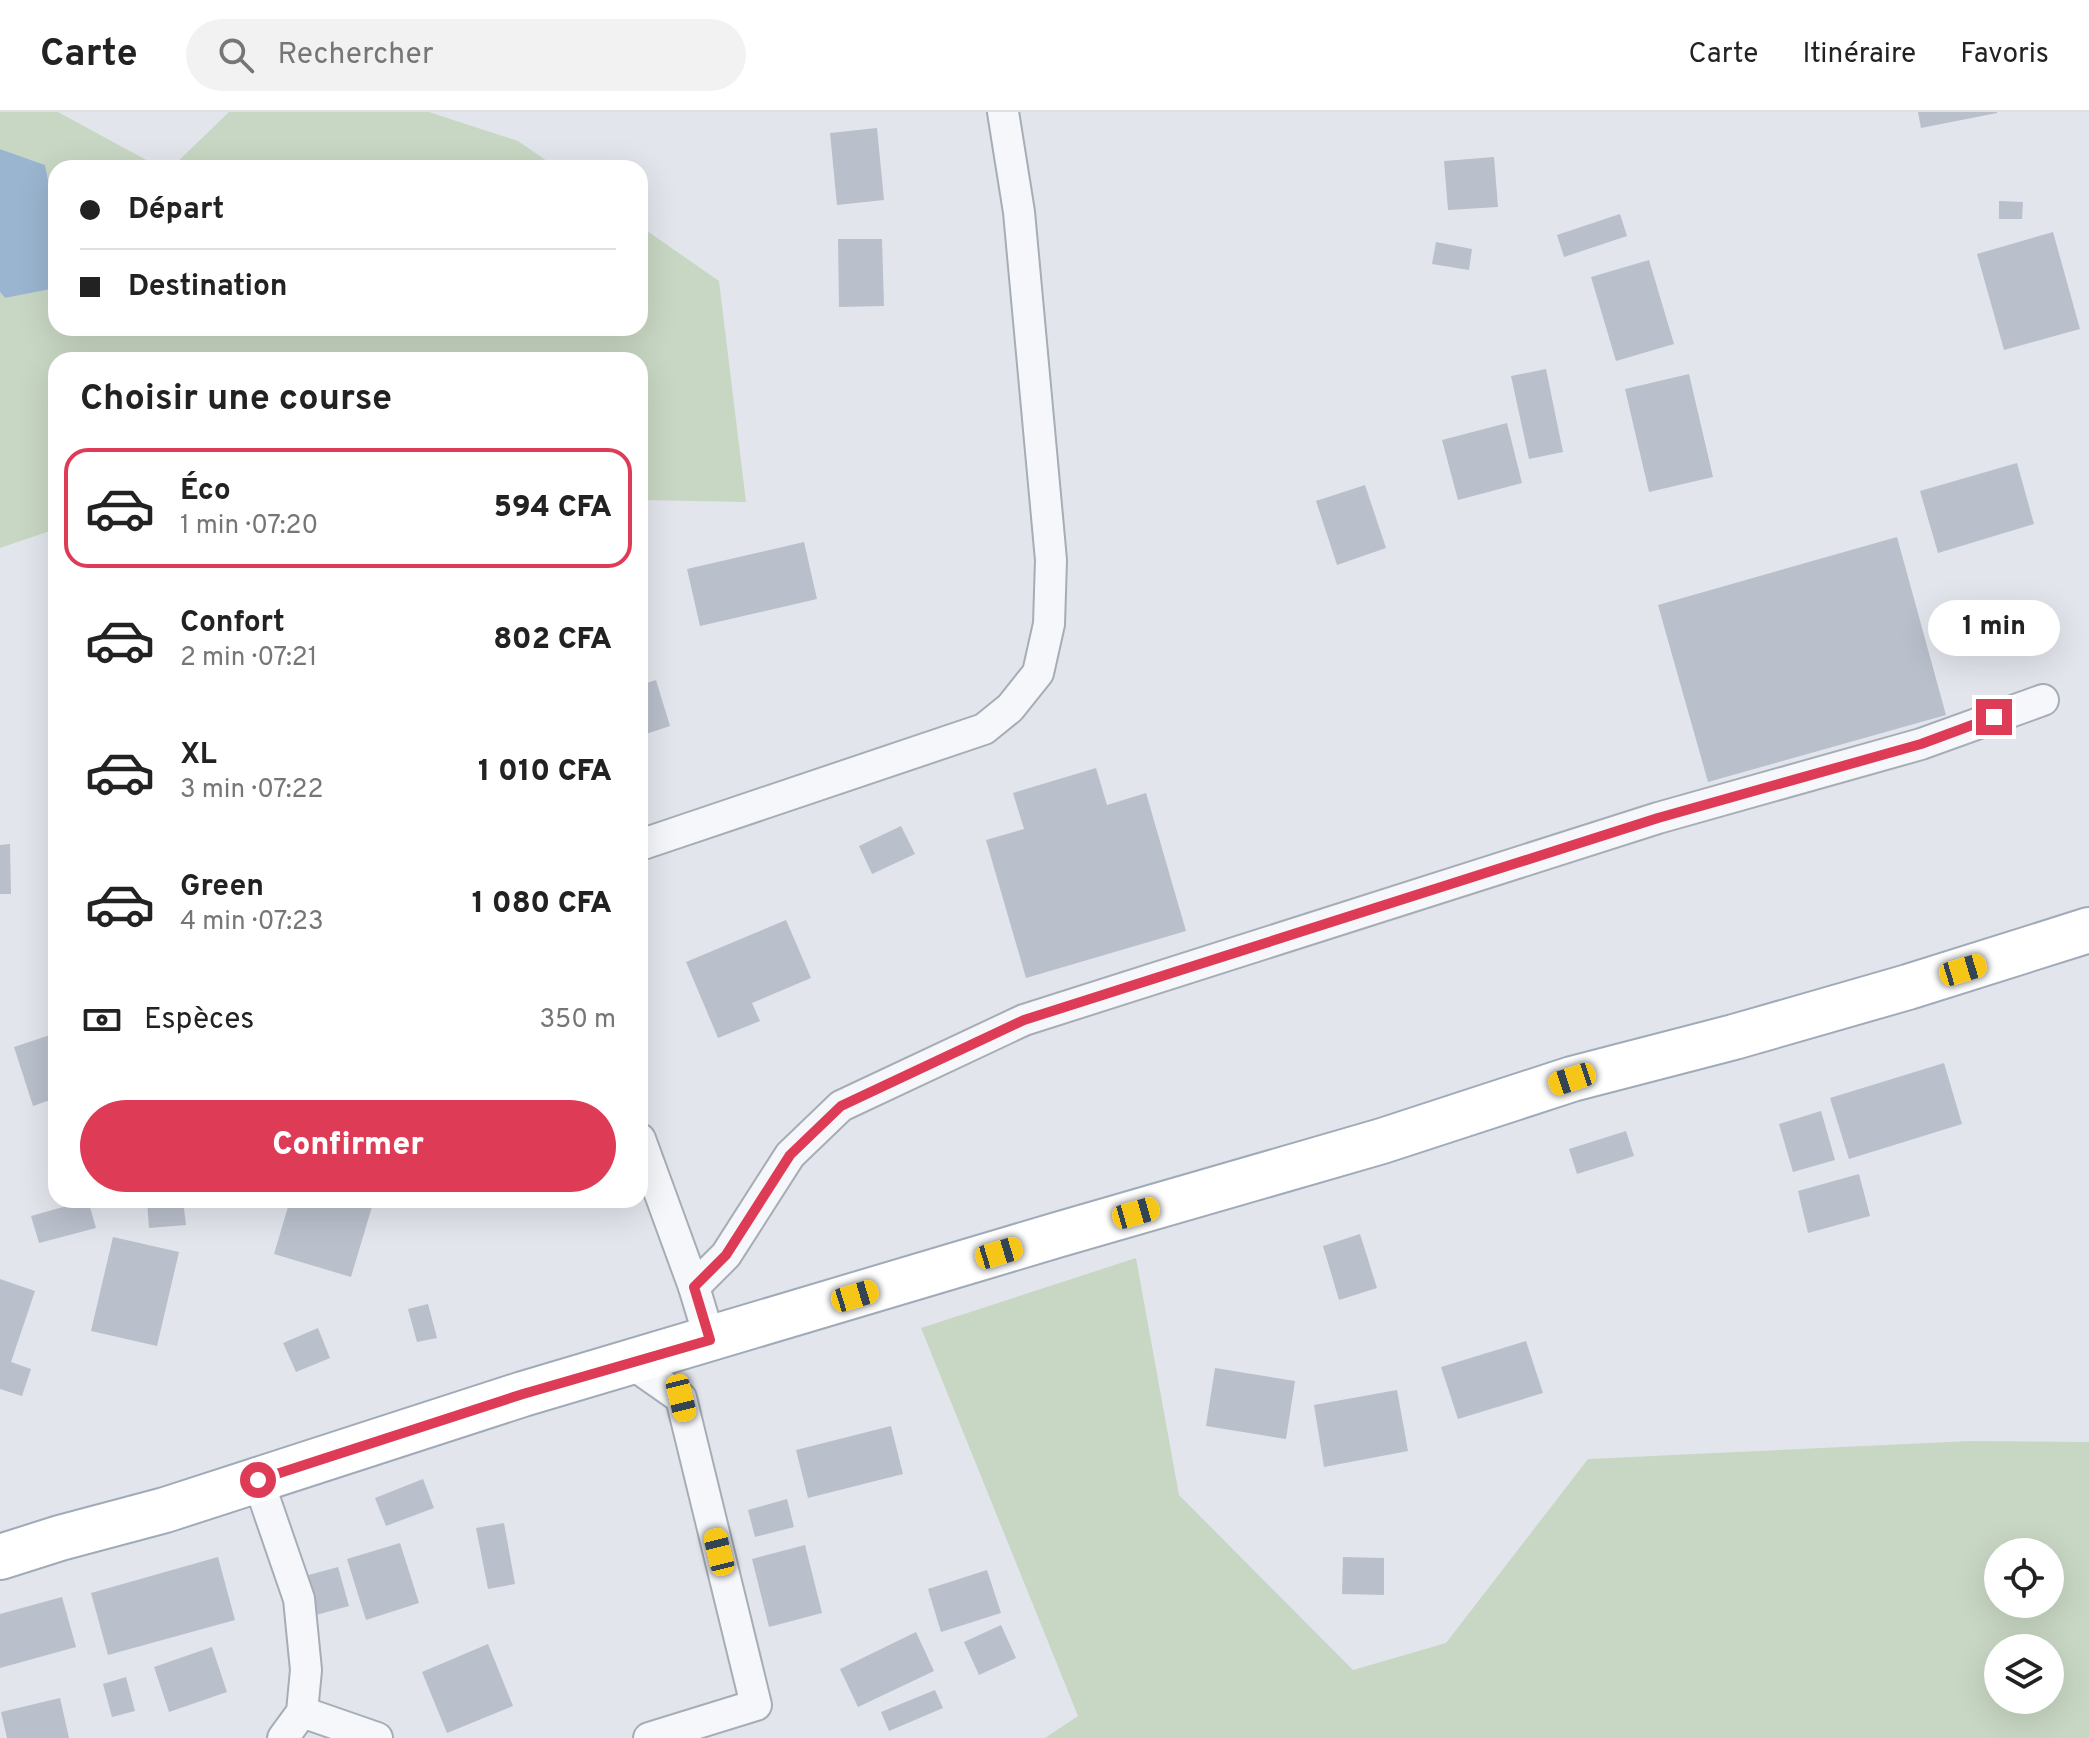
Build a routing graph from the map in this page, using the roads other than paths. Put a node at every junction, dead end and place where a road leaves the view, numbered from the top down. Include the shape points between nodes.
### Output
1 (1003, 112) edge
2 (2043, 700) dead end
3 (648, 842) edge
4 (2089, 930) edge
5 (648, 1161) edge
6 (694, 1287) junction
7 (710, 1340) junction
8 (631, 1363) junction
9 (258, 1480) junction
10 (0, 1557) edge
11 (302, 1712) junction
12 (283, 1738) edge
13 (377, 1738) edge
14 (649, 1738) edge

1 - 3 street via 1019,212 1051,560 1049,624 1038,673 1010,708 984,729
2 - 6 street via 1921,744 1658,818 1024,1020 841,1106 790,1155 726,1255
4 - 7 main road via 1734,1037 1572,1079 1367,1146
5 - 6 street
6 - 7 street
7 - 8 main road
8 - 9 main road
8 - 14 street via 681,1398 756,1705
9 - 10 main road
9 - 11 street via 299,1599 306,1670
11 - 12 street
11 - 13 street

